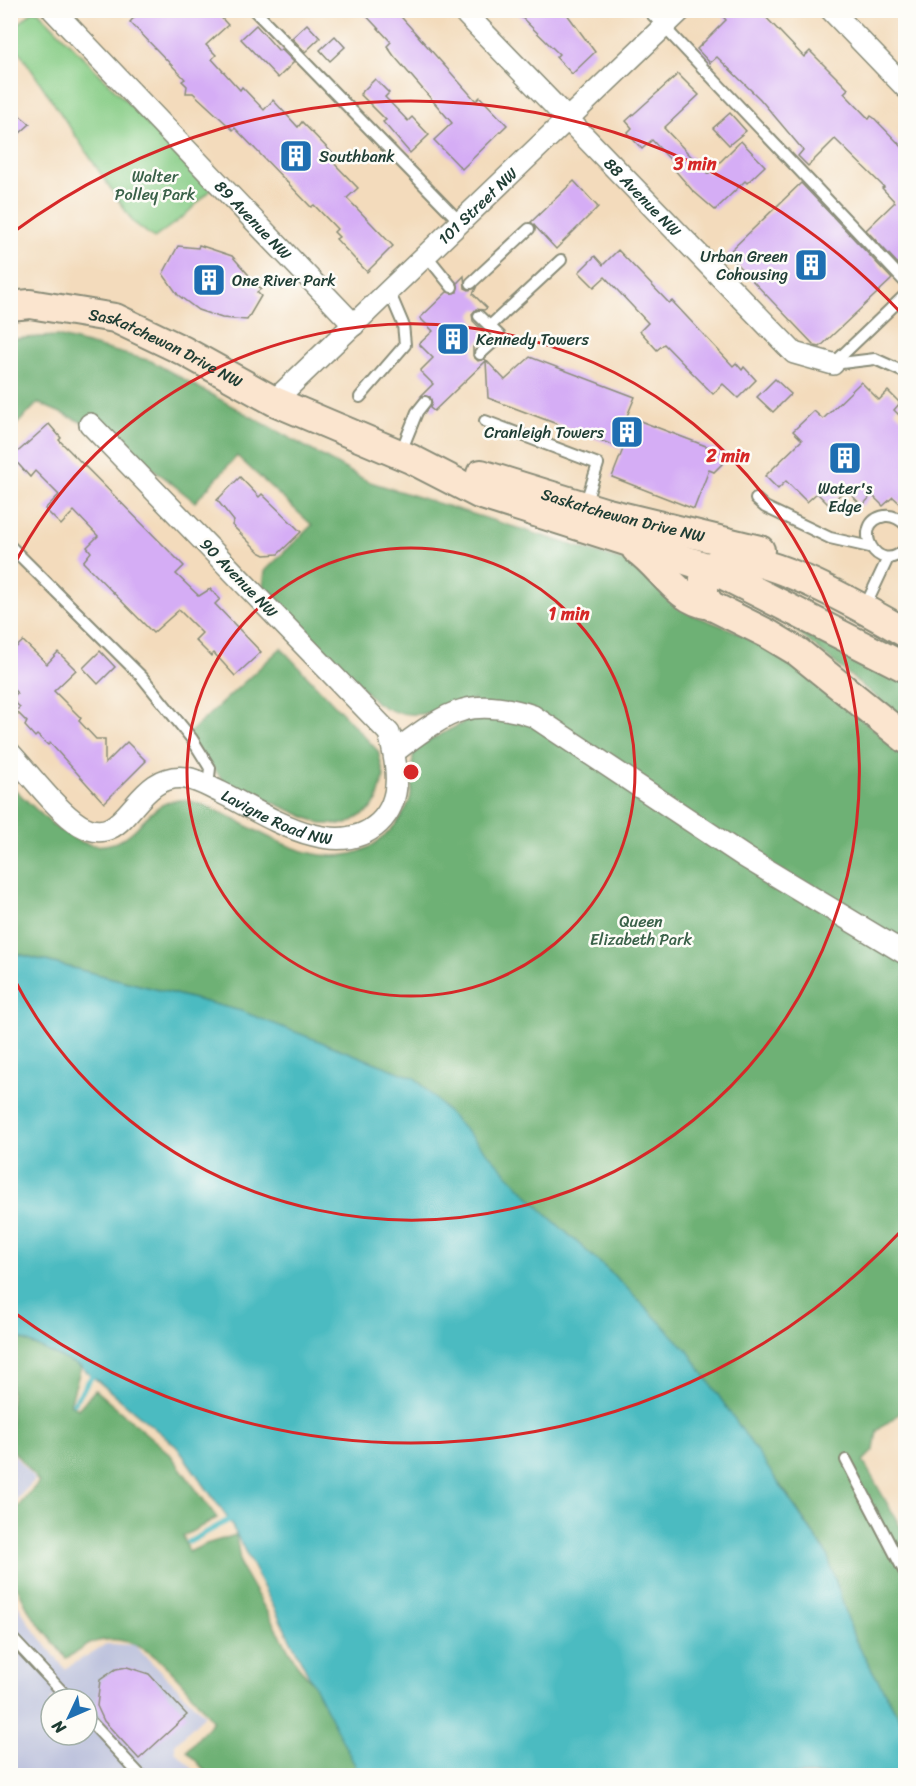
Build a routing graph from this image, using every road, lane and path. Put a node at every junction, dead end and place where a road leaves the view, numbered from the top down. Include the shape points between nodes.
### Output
1 (53, 10) edge
2 (254, 10) edge
3 (462, 10) edge
4 (648, 10) edge
5 (681, 10) edge
6 (831, 10) edge
7 (664, 27) junction
8 (906, 88) edge
9 (568, 120) junction
10 (462, 223) junction
11 (528, 229) dead end
12 (427, 256) junction
13 (561, 260) dead end
14 (471, 283) dead end
15 (906, 283) edge
16 (452, 287) dead end
17 (389, 291) junction
18 (906, 294) edge
19 (10, 306) edge
20 (479, 316) dead end
21 (354, 325) junction
22 (490, 326) junction
23 (480, 354) dead end
24 (833, 364) junction
25 (906, 373) edge
26 (360, 397) dead end
27 (274, 401) junction
28 (425, 402) dead end
29 (485, 422) dead end
30 (90, 424) dead end
31 (406, 456) junction
32 (756, 499) dead end
33 (585, 506) junction
34 (906, 525) edge
35 (621, 539) junction
36 (10, 546) edge
37 (870, 547) junction
38 (906, 548) edge
39 (888, 558) junction
40 (710, 568) junction
41 (828, 590) junction
42 (710, 605) junction
43 (864, 610) junction
44 (906, 633) edge
45 (906, 668) edge
46 (906, 738) edge
47 (391, 742) junction
48 (10, 753) edge
49 (208, 786) junction
50 (906, 954) edge
51 (846, 1460) dead end
52 (906, 1575) edge
53 (10, 1635) edge
54 (58, 1687) edge
55 (99, 1731) edge
56 (141, 1776) edge

1 - 21 street, 89 Avenue NW
2 - 10 lane
3 - 9 street, 88 Avenue NW
4 - 7 lane
5 - 7 street, 101 Street NW
6 - 8 street
7 - 9 street, 101 Street NW
7 - 15 lane
9 - 10 street, 101 Street NW
9 - 24 street, 88 Avenue NW via 794,353
10 - 12 street, 101 Street NW
11 - 14 lane
12 - 16 lane
12 - 17 street, 101 Street NW
13 - 22 lane
17 - 21 street, 101 Street NW
17 - 26 lane via 403,324 405,345
18 - 24 lane
19 - 27 main road, Saskatchewan Drive NW via 30,304 115,318
20 - 22 lane
21 - 27 street, 101 Street NW
22 - 23 lane via 500,336
24 - 25 lane via 875,360
27 - 31 main road, Saskatchewan Drive NW
28 - 31 lane via 417,412
29 - 33 lane via 598,464
30 - 47 street, 90 Avenue NW
31 - 33 main road, Saskatchewan Drive NW
31 - 35 main road, Saskatchewan Drive NW via 479,494
32 - 37 lane via 830,538
33 - 41 main road, Saskatchewan Drive NW via 778,555
34 - 37 lane via 892,516 879,518 870,527
35 - 40 main road, Saskatchewan Drive NW
35 - 42 main road via 681,593
36 - 49 lane via 142,677 210,768
37 - 39 lane
38 - 39 lane
39 - 43 lane
40 - 41 main road, Saskatchewan Drive NW via 737,559 777,569
40 - 42 main road via 703,588
40 - 45 main road, Saskatchewan Drive NW
41 - 43 main road, Saskatchewan Drive NW
42 - 46 main road via 798,652
43 - 44 main road, Saskatchewan Drive NW
47 - 49 street, Lavigne Road NW via 397,779 390,807 372,829 347,839 322,838 293,829
47 - 50 street via 463,710 517,711 533,716 745,857
48 - 49 street, Lavigne Road NW via 72,819 90,829 120,824 140,797 160,782 186,778
51 - 52 lane
53 - 54 lane
55 - 56 lane

